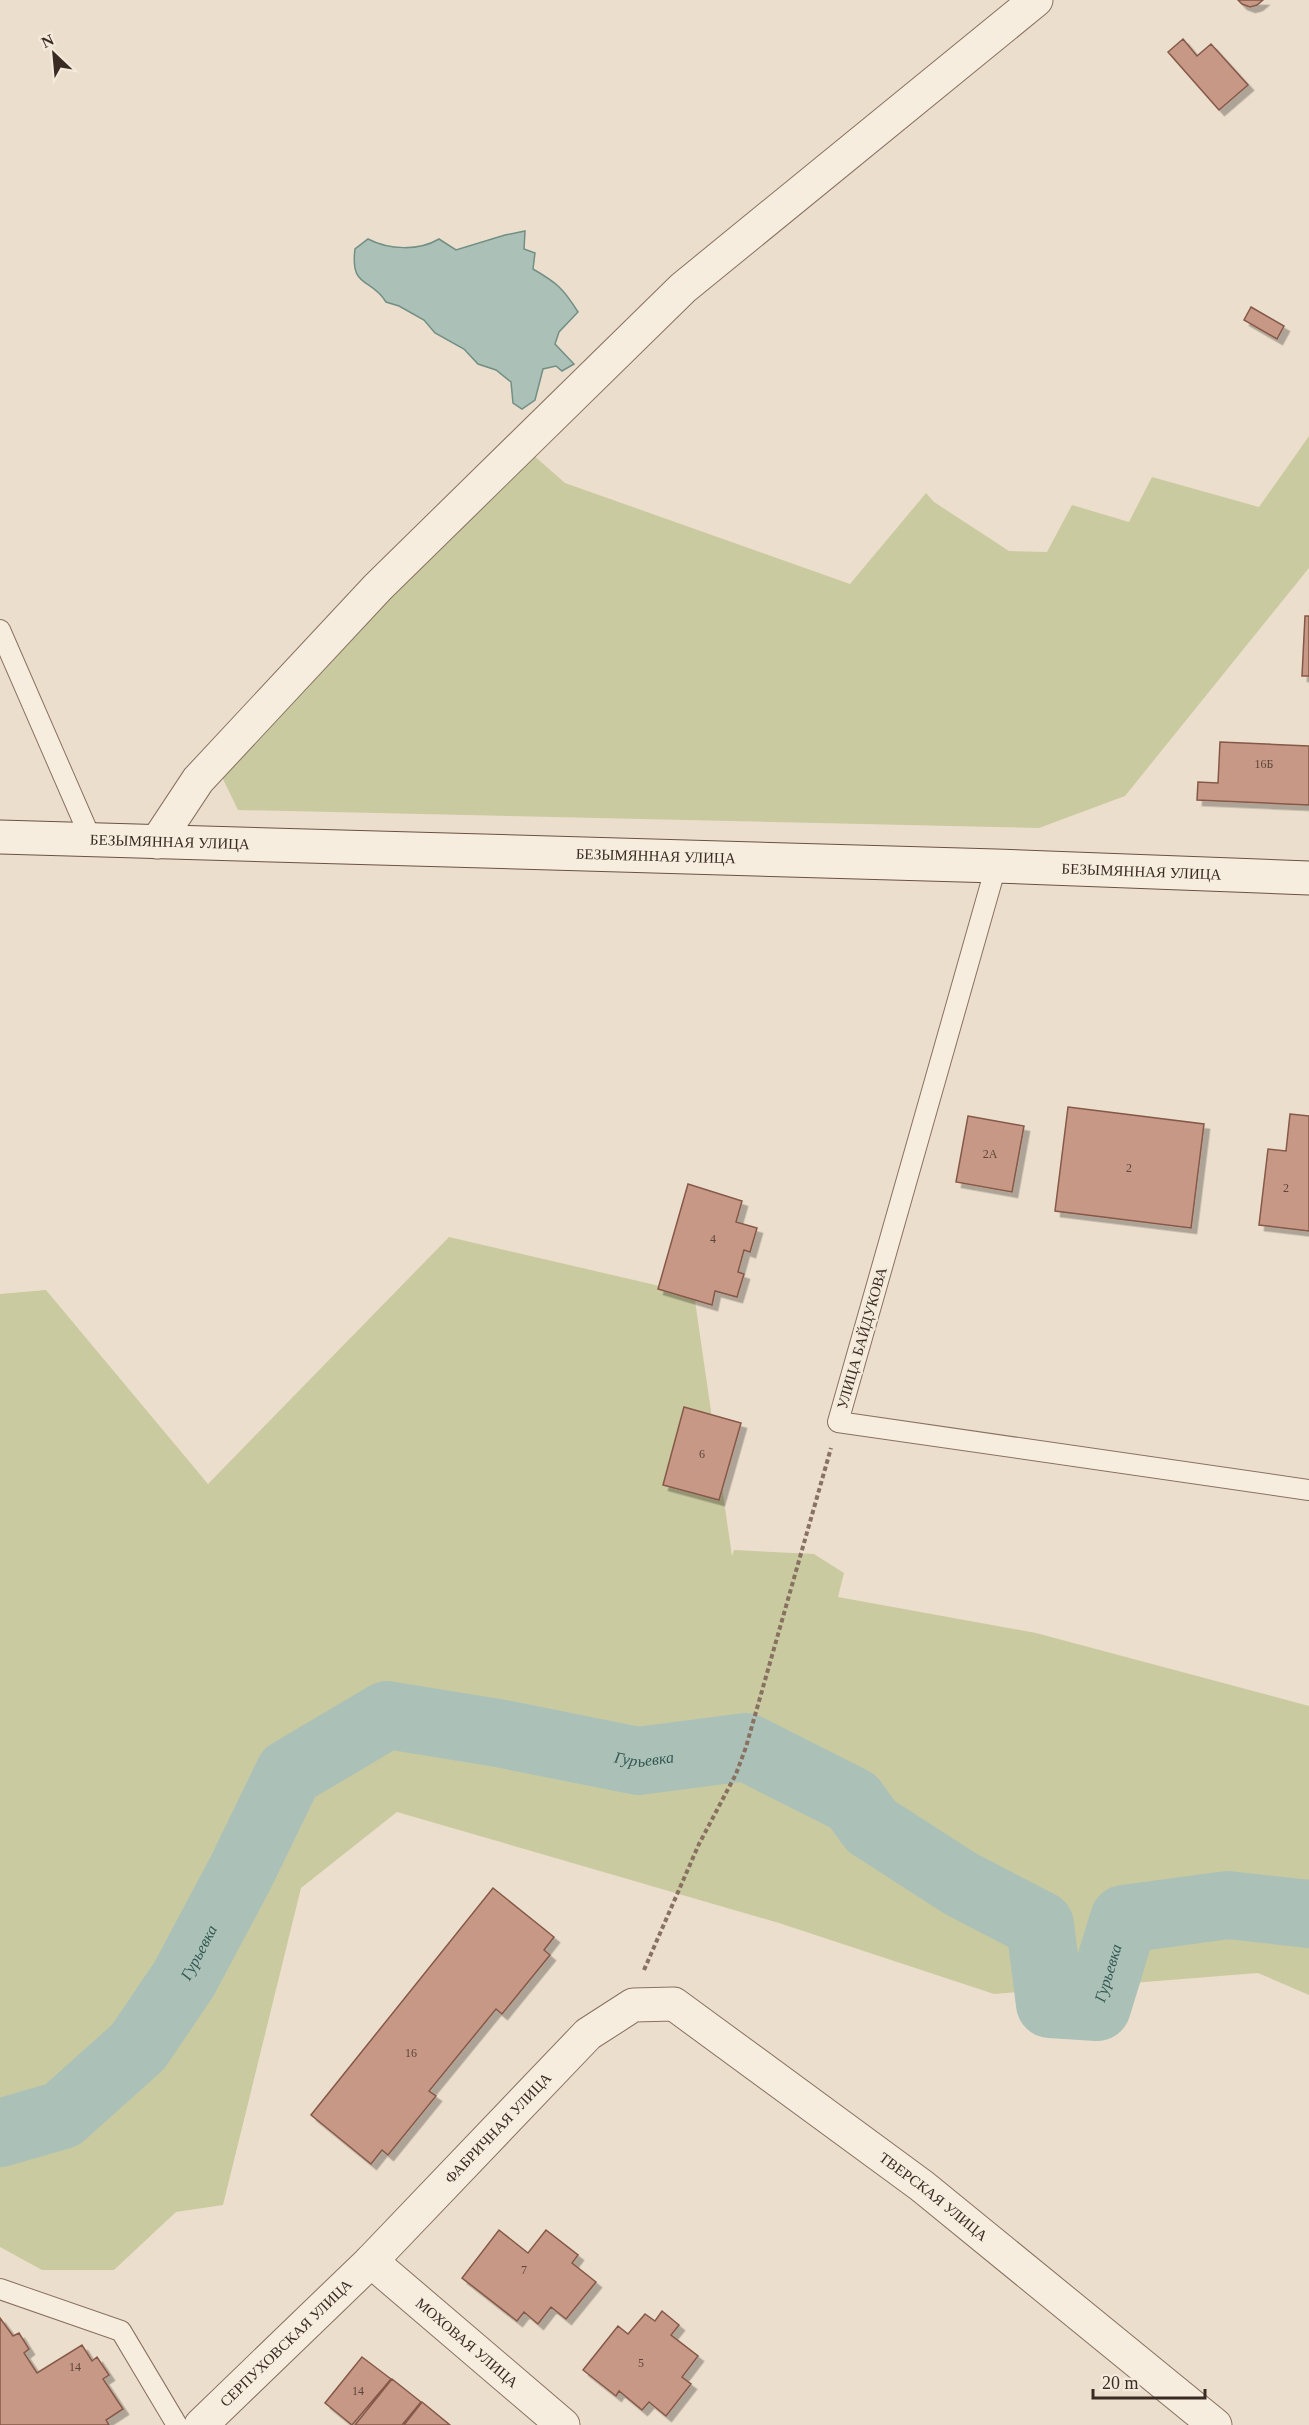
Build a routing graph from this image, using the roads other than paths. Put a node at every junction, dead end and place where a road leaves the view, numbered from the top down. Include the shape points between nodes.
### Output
1 (1036, 0) edge
2 (0, 630) edge
3 (0, 837) edge
4 (91, 839) junction
5 (157, 842) junction
6 (996, 866) junction
7 (1309, 878) edge
8 (1309, 1490) edge
9 (633, 2005) joint
10 (371, 2261) junction
11 (0, 2289) edge
12 (177, 2425) edge
13 (201, 2425) edge
14 (563, 2425) edge
15 (1215, 2425) edge

1 - 5 street via 683,288 378,587 198,780
2 - 4 lane
3 - 4 street, БЕЗЫМЯННАЯ УЛИЦА
4 - 5 street, БЕЗЫМЯННАЯ УЛИЦА
5 - 6 street, БЕЗЫМЯННАЯ УЛИЦА
6 - 7 street, БЕЗЫМЯННАЯ УЛИЦА
6 - 8 lane, УЛИЦА БАЙДУКОВА via 838,1422
9 - 10 street, ФАБРИЧНАЯ УЛИЦА via 588,2034
9 - 15 street, ТВЕРСКАЯ УЛИЦА via 674,2004 922,2186
10 - 13 street, СЕРПУХОВСКАЯ УЛИЦА
10 - 14 street, МОХОВАЯ УЛИЦА
11 - 12 lane via 121,2331

